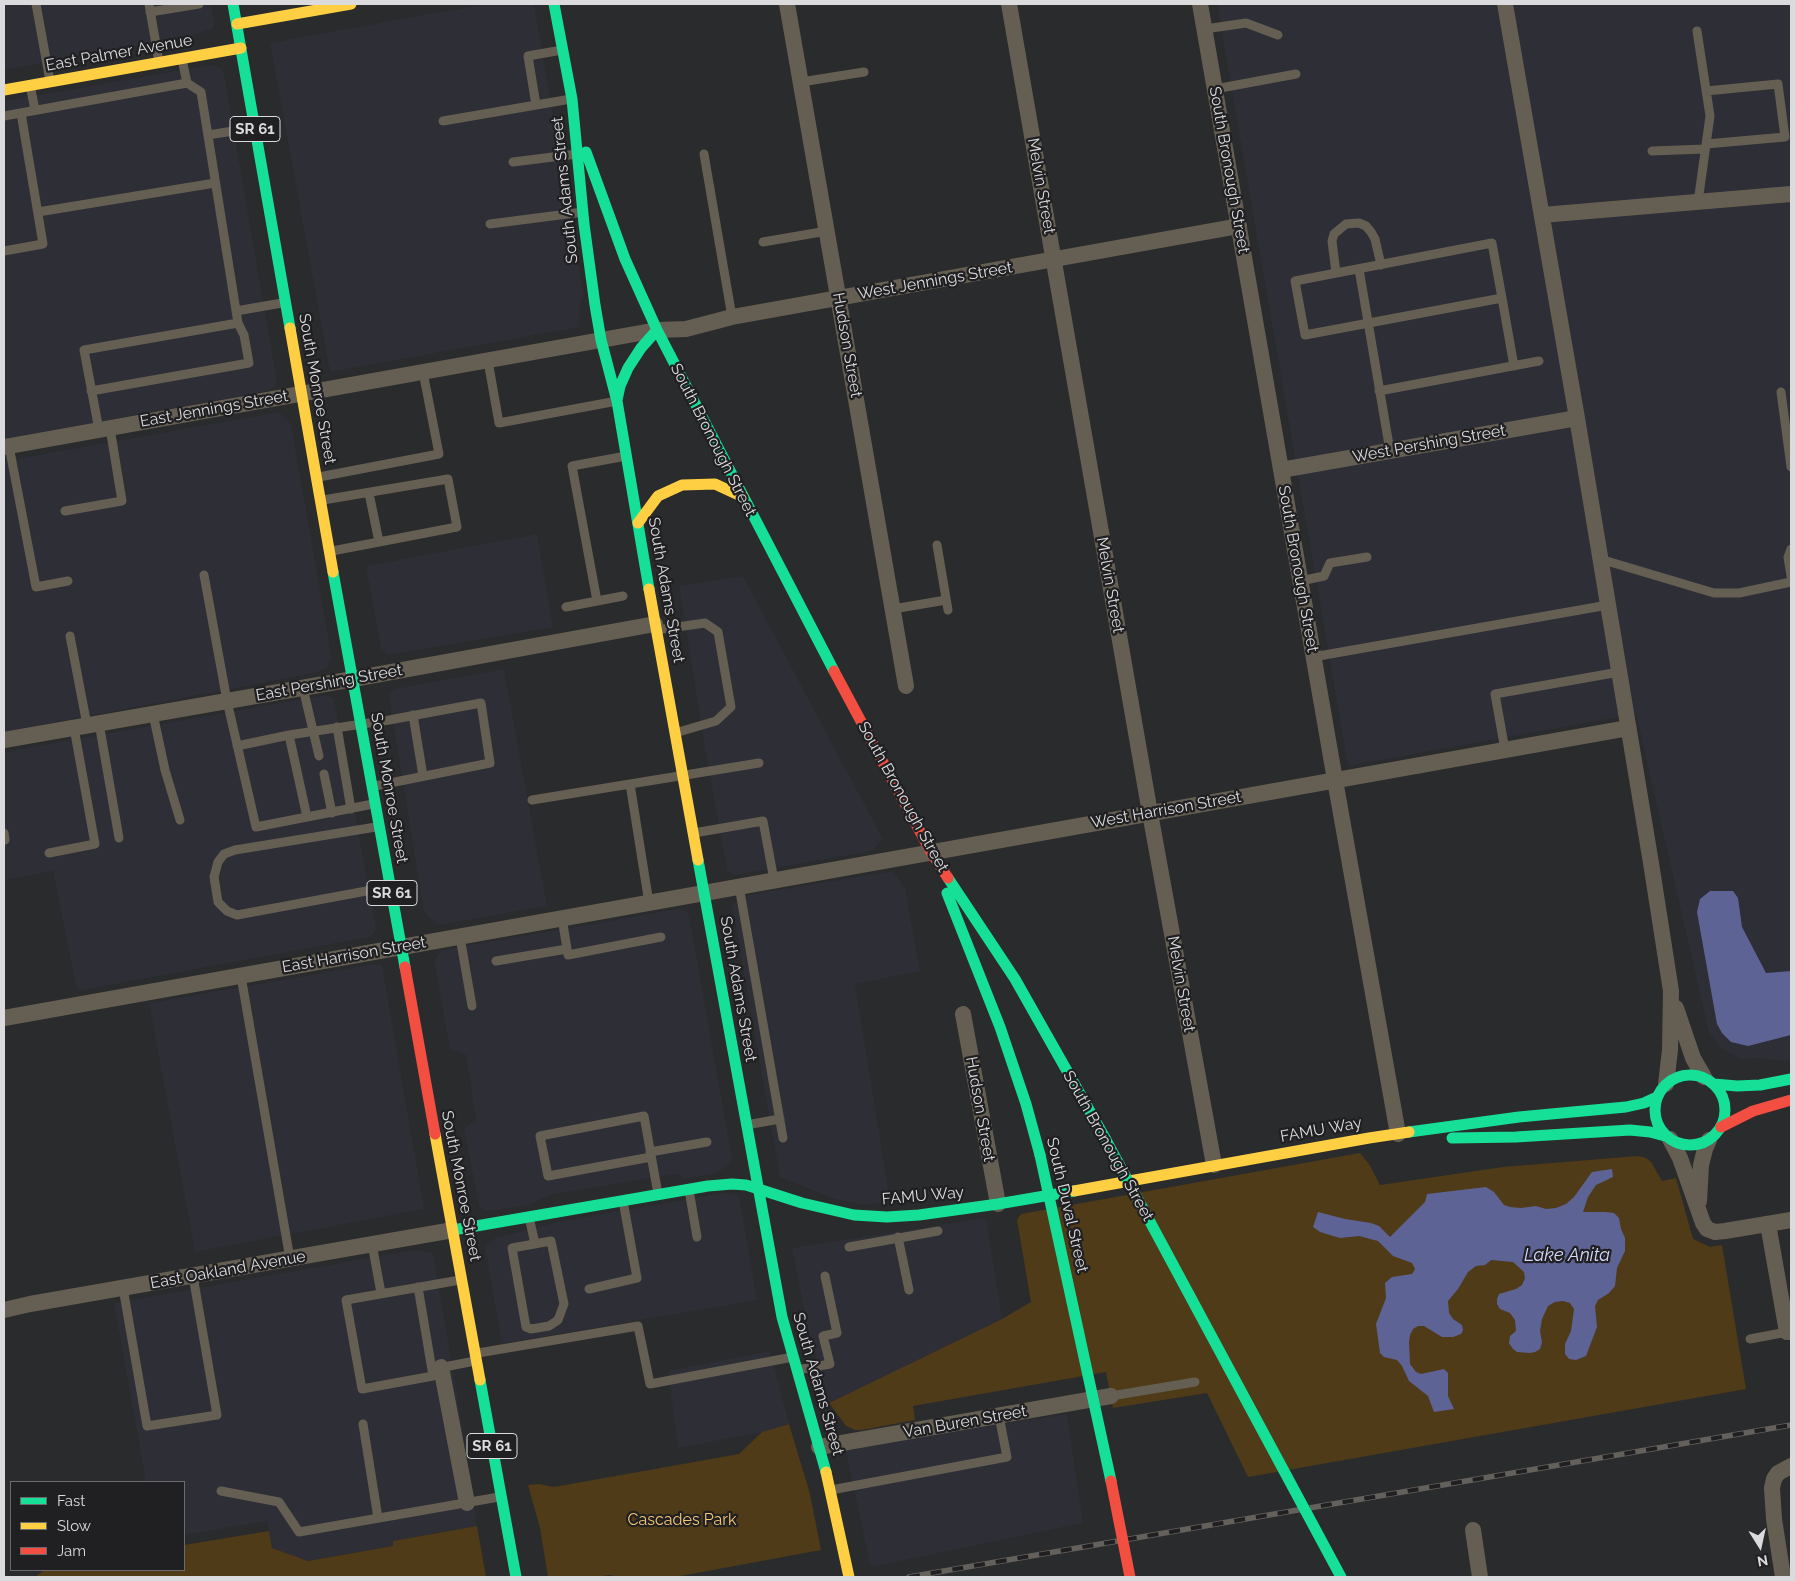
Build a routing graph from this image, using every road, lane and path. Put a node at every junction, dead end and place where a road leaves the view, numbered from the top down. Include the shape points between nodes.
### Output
1 (36, 4) edge
2 (200, 4) edge
3 (233, 4) edge
4 (351, 4) edge
5 (554, 4) edge
6 (788, 4) edge
7 (1009, 4) edge
8 (1200, 4) edge
9 (1505, 4) edge
10 (149, 8) edge
11 (237, 24) junction
12 (1205, 29) junction
13 (1697, 31) dead end
14 (1278, 35) dead end
15 (241, 48) junction
16 (562, 50) junction
17 (182, 58) junction
18 (159, 62) junction
19 (864, 72) dead end
20 (1296, 74) dead end
21 (50, 82) junction
22 (801, 82) junction
23 (187, 83) junction
24 (30, 85) junction
25 (1215, 89) junction
26 (4, 90) edge
27 (1706, 91) junction
28 (572, 99) junction
29 (536, 105) junction
30 (35, 110) junction
31 (21, 113) junction
32 (4, 116) edge
33 (443, 121) dead end
34 (255, 128) junction
35 (208, 136) junction
36 (1705, 146) junction
37 (1652, 151) dead end
38 (577, 154) junction
39 (704, 154) dead end
40 (513, 162) dead end
41 (215, 182) junction
42 (1791, 194) edge
43 (1698, 202) junction
44 (38, 212) junction
45 (583, 212) junction
46 (1542, 215) junction
47 (490, 224) dead end
48 (1239, 226) junction
49 (827, 231) junction
50 (763, 242) dead end
51 (4, 251) edge
52 (1054, 259) junction
53 (1380, 265) junction
54 (1359, 269) junction
55 (1336, 273) junction
56 (839, 298) junction
57 (1502, 298) junction
58 (285, 303) junction
59 (236, 311) junction
60 (732, 317) junction
61 (238, 323) junction
62 (1368, 323) junction
63 (658, 330) junction
64 (601, 340) junction
65 (488, 361) junction
66 (1539, 361) dead end
67 (1514, 366) junction
68 (423, 372) junction
69 (91, 391) junction
70 (1379, 391) junction
71 (1781, 392) dead end
72 (301, 394) junction
73 (617, 401) junction
74 (1577, 418) junction
75 (104, 429) junction
76 (5, 444) edge
77 (1390, 451) junction
78 (626, 456) junction
79 (1791, 466) edge
80 (1281, 470) junction
81 (316, 477) junction
82 (369, 492) junction
83 (743, 497) junction
84 (321, 501) junction
85 (65, 511) dead end
86 (638, 522) junction
87 (379, 542) junction
88 (936, 545) dead end
89 (1791, 549) edge
90 (330, 551) junction
91 (1367, 557) dead end
92 (1600, 559) junction
93 (204, 575) dead end
94 (1791, 576) edge
95 (68, 581) dead end
96 (1300, 581) junction
97 (1791, 582) edge
98 (623, 596) dead end
99 (946, 600) junction
100 (597, 601) junction
101 (1608, 605) junction
102 (566, 607) dead end
103 (893, 609) junction
104 (948, 610) dead end
105 (655, 627) junction
106 (70, 636) dead end
107 (1314, 657) junction
108 (1619, 672) junction
109 (353, 679) junction
110 (906, 686) dead end
111 (304, 688) junction
112 (227, 701) junction
113 (153, 714) junction
114 (414, 715) junction
115 (361, 724) junction
116 (87, 725) junction
117 (337, 727) junction
118 (1628, 728) junction
119 (313, 731) junction
120 (675, 733) junction
121 (289, 735) junction
122 (4, 740) edge
123 (237, 746) junction
124 (1505, 750) junction
125 (319, 756) dead end
126 (759, 763) dead end
127 (324, 774) dead end
128 (424, 776) junction
129 (683, 776) junction
130 (1335, 780) junction
131 (630, 784) junction
132 (372, 786) junction
133 (532, 800) dead end
134 (375, 804) junction
135 (352, 809) junction
136 (332, 813) junction
137 (1150, 813) junction
138 (307, 818) junction
139 (180, 820) dead end
140 (380, 826) junction
141 (693, 833) junction
142 (119, 838) dead end
143 (931, 852) junction
144 (48, 853) dead end
145 (774, 880) junction
146 (390, 886) junction
147 (739, 886) junction
148 (704, 893) junction
149 (649, 903) junction
150 (562, 918) junction
151 (460, 937) junction
152 (661, 937) dead end
153 (401, 947) junction
154 (567, 949) junction
155 (496, 961) dead end
156 (241, 976) junction
157 (1671, 991) junction
158 (472, 1006) dead end
159 (963, 1014) dead end
160 (4, 1018) edge
161 (1791, 1079) edge
162 (1709, 1080) junction
163 (1662, 1090) junction
164 (1791, 1100) edge
165 (780, 1119) junction
166 (746, 1125) junction
167 (1721, 1128) junction
168 (1398, 1134) junction
169 (1668, 1137) junction
170 (783, 1138) dead end
171 (1709, 1140) junction
172 (708, 1142) dead end
173 (651, 1155) junction
174 (1214, 1165) junction
175 (757, 1188) junction
176 (688, 1189) junction
177 (658, 1194) junction
178 (623, 1200) junction
179 (998, 1204) junction
180 (1698, 1208) junction
181 (919, 1215) junction
182 (529, 1217) junction
183 (1791, 1220) edge
184 (1768, 1224) junction
185 (453, 1230) junction
186 (938, 1231) dead end
187 (922, 1233) junction
188 (697, 1237) dead end
189 (898, 1237) junction
190 (372, 1244) junction
191 (535, 1244) junction
192 (849, 1247) dead end
193 (290, 1259) junction
194 (193, 1276) junction
195 (825, 1276) dead end
196 (462, 1279) junction
197 (418, 1287) junction
198 (122, 1288) junction
199 (588, 1289) dead end
200 (909, 1290) dead end
201 (381, 1294) junction
202 (4, 1310) edge
203 (1789, 1332) edge
204 (1750, 1339) dead end
205 (476, 1357) junction
206 (793, 1357) junction
207 (436, 1369) junction
208 (797, 1370) junction
209 (1195, 1382) dead end
210 (1111, 1396) joint
211 (999, 1416) junction
212 (363, 1424) dead end
213 (819, 1447) junction
214 (1784, 1470) edge
215 (831, 1490) junction
216 (221, 1491) dead end
217 (501, 1496) junction
218 (467, 1503) junction
219 (378, 1518) junction
220 (1473, 1530) dead end
221 (516, 1577) edge
222 (849, 1577) edge
223 (1130, 1577) edge
224 (1342, 1577) edge
225 (1480, 1577) edge
226 (1783, 1577) edge

1 - 21 lane
2 - 10 lane
3 - 11 main road, South Monroe Street / SR 61
4 - 11 main road
5 - 16 main road, South Adams Street
6 - 22 street, Hudson Street
7 - 52 street, Melvin Street
8 - 12 street, South Bronough Street
9 - 46 street
10 - 18 lane
11 - 15 main road, South Monroe Street / SR 61
12 - 14 lane via 1246,23
12 - 25 street, South Bronough Street
13 - 27 lane
15 - 17 main road, East Palmer Avenue
15 - 34 main road, South Monroe Street / SR 61
16 - 28 main road, South Adams Street
16 - 29 lane via 528,56
17 - 18 main road, East Palmer Avenue
17 - 23 lane
18 - 21 main road, East Palmer Avenue
19 - 22 lane
20 - 25 lane
21 - 24 main road, East Palmer Avenue
22 - 49 street, Hudson Street
23 - 30 lane
23 - 35 lane via 201,92
24 - 26 main road, East Palmer Avenue
24 - 30 lane
25 - 48 street, South Bronough Street
27 - 36 lane via 1710,116
27 - 36 lane via 1778,84 1784,137
28 - 29 lane
28 - 38 main road, South Adams Street
28 - 63 main road, South Bronough Street via 605,208
29 - 33 lane
30 - 31 lane
31 - 32 lane
31 - 44 lane
34 - 35 lane
34 - 58 main road, South Monroe Street / SR 61
35 - 41 lane
36 - 37 lane
36 - 43 lane
38 - 40 lane
38 - 45 main road, South Adams Street
39 - 60 lane
41 - 44 lane
41 - 59 lane
42 - 43 street
43 - 46 street
44 - 51 lane via 43,244
45 - 47 lane
45 - 64 main road, South Adams Street
46 - 74 street
48 - 52 street, West Jennings Street
48 - 80 street, South Bronough Street
49 - 50 lane
49 - 56 street, Hudson Street
52 - 56 street, West Jennings Street
52 - 137 street, Melvin Street
53 - 54 lane
53 - 55 lane via 1371,232 1359,223 1346,224 1334,234 1332,241
53 - 57 lane via 1492,244
54 - 55 lane
54 - 62 lane
55 - 62 lane via 1295,281 1305,335
56 - 60 street, West Jennings Street
56 - 103 street, Hudson Street
57 - 62 lane
57 - 67 lane
58 - 59 lane
58 - 72 main road, South Monroe Street / SR 61
59 - 61 lane
60 - 63 street, West Jennings Street via 686,329
61 - 69 lane via 84,350
61 - 69 lane via 244,335 249,363
62 - 70 lane
63 - 64 street, West Jennings Street
63 - 73 main road, South Adams Street via 628,368
63 - 83 main road, South Bronough Street
64 - 65 street, East Jennings Street
64 - 73 main road, South Adams Street
65 - 68 street, East Jennings Street
65 - 73 lane via 499,423
66 - 67 lane
67 - 70 lane
68 - 72 street, East Jennings Street
68 - 81 lane via 439,454
69 - 75 lane
70 - 77 lane
71 - 79 lane
72 - 75 street, East Jennings Street
72 - 81 main road, South Monroe Street / SR 61
73 - 78 main road, South Adams Street
74 - 77 street, West Pershing Street
74 - 92 street
75 - 76 street, East Jennings Street
75 - 85 lane via 122,501
76 - 95 lane via 36,587
77 - 80 street, West Pershing Street
78 - 86 main road, South Adams Street
78 - 100 lane via 572,466
80 - 96 street, South Bronough Street
81 - 84 main road, South Monroe Street / SR 61
82 - 84 lane
82 - 87 lane
82 - 87 lane via 448,479 457,527
83 - 86 main road via 715,484 682,485 658,496
83 - 143 main road, South Bronough Street
84 - 90 main road, South Monroe Street / SR 61
86 - 105 main road, South Adams Street
87 - 90 lane
88 - 99 lane
89 - 94 lane via 1788,557
90 - 109 main road, South Monroe Street / SR 61
91 - 96 lane via 1330,563 1324,576
92 - 97 lane via 1714,593 1739,593
92 - 101 street
93 - 112 lane
96 - 107 street, South Bronough Street
98 - 100 lane
99 - 103 lane
99 - 104 lane
100 - 102 lane
101 - 107 lane
101 - 108 street
103 - 110 street, Hudson Street
105 - 109 street, East Pershing Street
105 - 120 main road, South Adams Street
105 - 120 lane via 705,624 718,632 731,707 716,721
106 - 116 lane
107 - 130 street, South Bronough Street
108 - 118 street
108 - 124 lane via 1495,694
109 - 111 street, East Pershing Street
109 - 115 main road, South Monroe Street / SR 61
111 - 112 street, East Pershing Street
111 - 119 lane
112 - 113 street, East Pershing Street
112 - 123 lane
113 - 116 street, East Pershing Street
113 - 139 lane
114 - 115 lane
114 - 128 lane
114 - 128 lane via 481,703 490,763
115 - 117 lane
115 - 132 main road, South Monroe Street / SR 61
116 - 122 street, East Pershing Street
116 - 142 lane
116 - 144 lane via 95,844
117 - 119 lane
117 - 135 lane
118 - 124 street, West Harrison Street
118 - 157 street
119 - 121 lane
119 - 125 lane
120 - 129 main road, South Adams Street
121 - 123 lane
121 - 138 lane
123 - 138 lane via 256,827
124 - 130 street, West Harrison Street
126 - 129 lane
127 - 136 lane
128 - 132 lane
129 - 131 lane
129 - 141 main road, South Adams Street
130 - 137 street, West Harrison Street
130 - 168 street, South Bronough Street
131 - 133 lane
131 - 149 lane
132 - 134 main road, South Monroe Street / SR 61
134 - 135 lane
134 - 140 main road, South Monroe Street / SR 61
135 - 136 lane
136 - 138 lane
137 - 143 street, West Harrison Street
137 - 174 street, Melvin Street
140 - 146 main road, South Monroe Street / SR 61
140 - 146 lane via 224,854 214,876 218,902 237,915
141 - 145 lane via 763,821
141 - 148 main road, South Adams Street
143 - 145 street, West Harrison Street
143 - 223 main road, South Duval Street, bridge via 1000,1026 1040,1155
143 - 224 main road, South Bronough Street, bridge via 1015,979 1105,1138
145 - 147 street, West Harrison Street
146 - 153 main road, South Monroe Street / SR 61
147 - 148 street, West Harrison Street
147 - 165 lane
148 - 149 street, East Harrison Street
148 - 166 main road, South Adams Street
149 - 150 street, East Harrison Street
150 - 151 street, East Harrison Street
150 - 154 lane
151 - 153 street, East Harrison Street
151 - 158 lane
152 - 154 lane via 568,955
153 - 156 street, East Harrison Street
153 - 185 main road, South Monroe Street / SR 61
154 - 155 lane
156 - 160 street, East Harrison Street
156 - 193 lane
157 - 162 street via 1693,1058
157 - 163 street via 1671,1044
159 - 179 street, Hudson Street
161 - 162 main road, FAMU Way via 1760,1085
162 - 163 main road, FAMU Way via 1696,1075 1680,1076
162 - 167 main road via 1723,1096 1725,1104
163 - 168 main road, FAMU Way via 1644,1103 1626,1107 1520,1117
163 - 169 main road via 1655,1117
164 - 167 main road via 1753,1111
165 - 166 lane
165 - 170 lane
166 - 175 main road, South Adams Street
167 - 171 main road
168 - 169 main road, FAMU Way via 1496,1138 1630,1130
168 - 174 main road, FAMU Way
169 - 171 main road, FAMU Way via 1689,1146
169 - 180 street via 1680,1158
171 - 180 street via 1701,1165
172 - 173 lane
173 - 173 lane via 548,1176 540,1136 644,1116
173 - 177 lane
174 - 179 main road, FAMU Way
175 - 176 main road, FAMU Way via 732,1184
175 - 181 main road, FAMU Way via 854,1215
175 - 206 main road, South Adams Street via 770,1263
176 - 177 main road, FAMU Way
176 - 188 lane
177 - 178 main road, FAMU Way
178 - 182 main road, FAMU Way
178 - 199 lane via 636,1278
179 - 181 main road, FAMU Way
180 - 184 street via 1703,1224 1715,1232
181 - 187 lane
182 - 185 main road, FAMU Way
182 - 191 lane
183 - 184 street
184 - 203 street
185 - 190 street, East Oakland Avenue
185 - 196 main road, South Monroe Street / SR 61
186 - 187 lane
187 - 189 lane
189 - 192 lane
189 - 200 lane
190 - 193 street, East Oakland Avenue
190 - 201 lane
191 - 191 lane via 551,1241 564,1304 558,1320 537,1329 526,1327 512,1248
193 - 194 street, East Oakland Avenue
194 - 198 street, East Oakland Avenue
194 - 198 lane via 217,1415 147,1426
195 - 208 lane via 837,1333 823,1336 830,1364
196 - 197 lane
196 - 205 main road, South Monroe Street / SR 61
197 - 201 lane
197 - 207 lane
198 - 202 street, East Oakland Avenue
201 - 207 lane via 346,1300 362,1389 433,1376
203 - 204 lane
205 - 206 lane via 638,1326 650,1384
205 - 207 lane
205 - 217 main road, South Monroe Street / SR 61
206 - 208 main road, South Adams Street
207 - 218 street
208 - 213 main road, South Adams Street
209 - 210 lane
210 - 211 street, Van Buren Street
211 - 213 street, Van Buren Street
211 - 215 lane via 1006,1457
212 - 219 lane
213 - 215 main road, South Adams Street
214 - 226 street via 1774,1479 1772,1488
215 - 222 main road, South Adams Street
216 - 219 lane via 280,1502 299,1532
217 - 218 lane
217 - 221 main road, South Monroe Street / SR 61
218 - 219 lane
220 - 225 street

